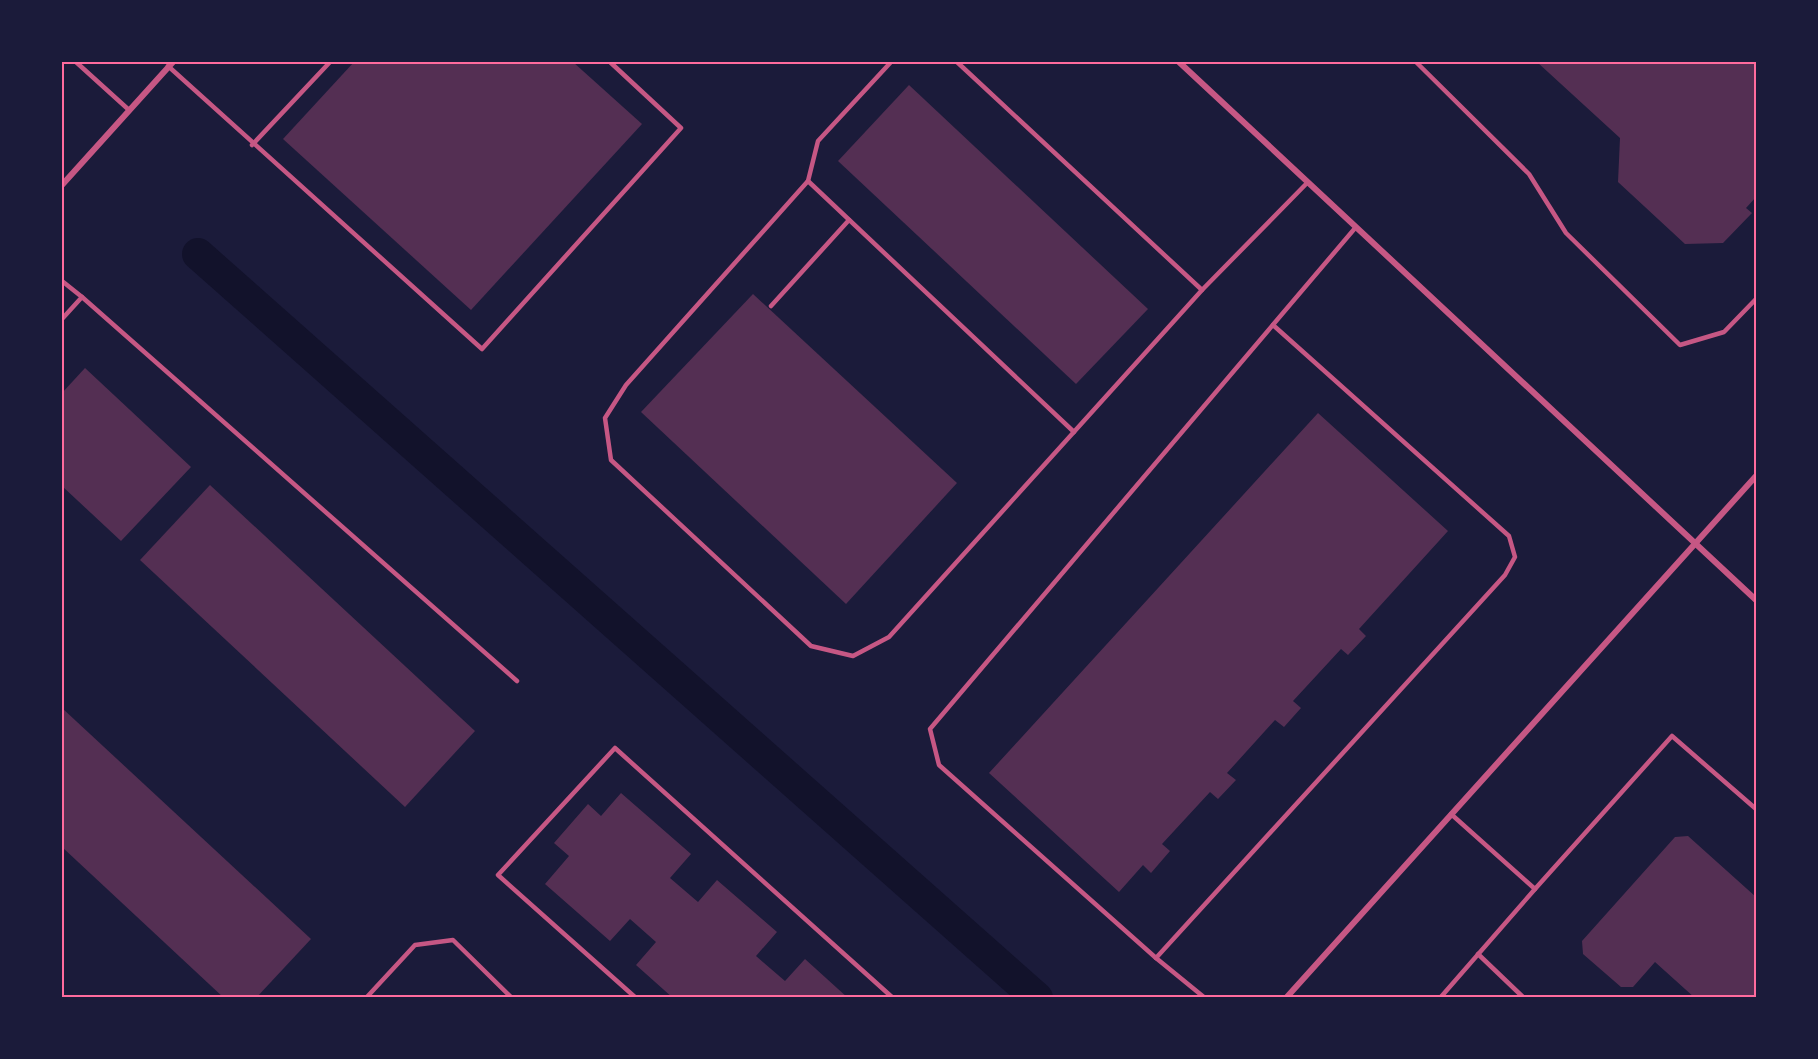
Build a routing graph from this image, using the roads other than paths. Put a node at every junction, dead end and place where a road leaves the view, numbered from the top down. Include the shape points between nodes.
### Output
1 (76, 62) edge
2 (330, 62) edge
3 (610, 62) edge
4 (891, 62) edge
5 (957, 62) edge
6 (1179, 62) edge
7 (1416, 62) edge
8 (171, 64) edge
9 (129, 110) junction
10 (252, 145) junction
11 (808, 181) junction
12 (1308, 182) junction
13 (62, 185) edge
14 (849, 220) junction
15 (1356, 227) junction
16 (62, 281) edge
17 (1202, 290) junction
18 (82, 297) junction
19 (1756, 299) edge
20 (771, 306) dead end
21 (62, 319) edge
22 (1273, 325) junction
23 (1074, 432) junction
24 (1756, 476) edge
25 (1696, 543) junction
26 (1756, 600) edge
27 (517, 681) dead end
28 (1756, 809) edge
29 (1451, 814) junction
30 (1535, 889) junction
31 (1478, 954) junction
32 (1156, 958) junction
33 (366, 998) edge
34 (512, 998) edge
35 (636, 998) edge
36 (892, 998) edge
37 (1205, 998) edge
38 (1286, 998) edge
39 (1440, 998) edge
40 (1524, 998) edge

1 - 9 lane
2 - 10 lane
3 - 10 lane via 681,128 482,349
4 - 11 lane via 818,141
5 - 17 lane
6 - 12 street
7 - 19 lane via 1529,174 1566,233 1680,345 1724,332
8 - 9 street
8 - 10 lane
9 - 13 street
11 - 14 lane
11 - 23 lane via 626,385 605,418 611,460 811,646 853,656 889,637
12 - 15 street
12 - 17 lane
14 - 20 lane
14 - 23 lane
15 - 22 lane
15 - 25 street
16 - 18 lane
17 - 23 lane
18 - 21 lane
18 - 27 lane
22 - 32 lane via 930,729 939,765
22 - 32 lane via 1509,536 1515,557 1505,575
24 - 25 street
25 - 26 street
25 - 29 street
28 - 30 lane via 1672,736
29 - 30 lane
29 - 38 street
30 - 31 lane
31 - 39 lane
31 - 40 lane
32 - 37 lane
33 - 34 lane via 415,945 453,940
35 - 36 lane via 498,875 615,748

